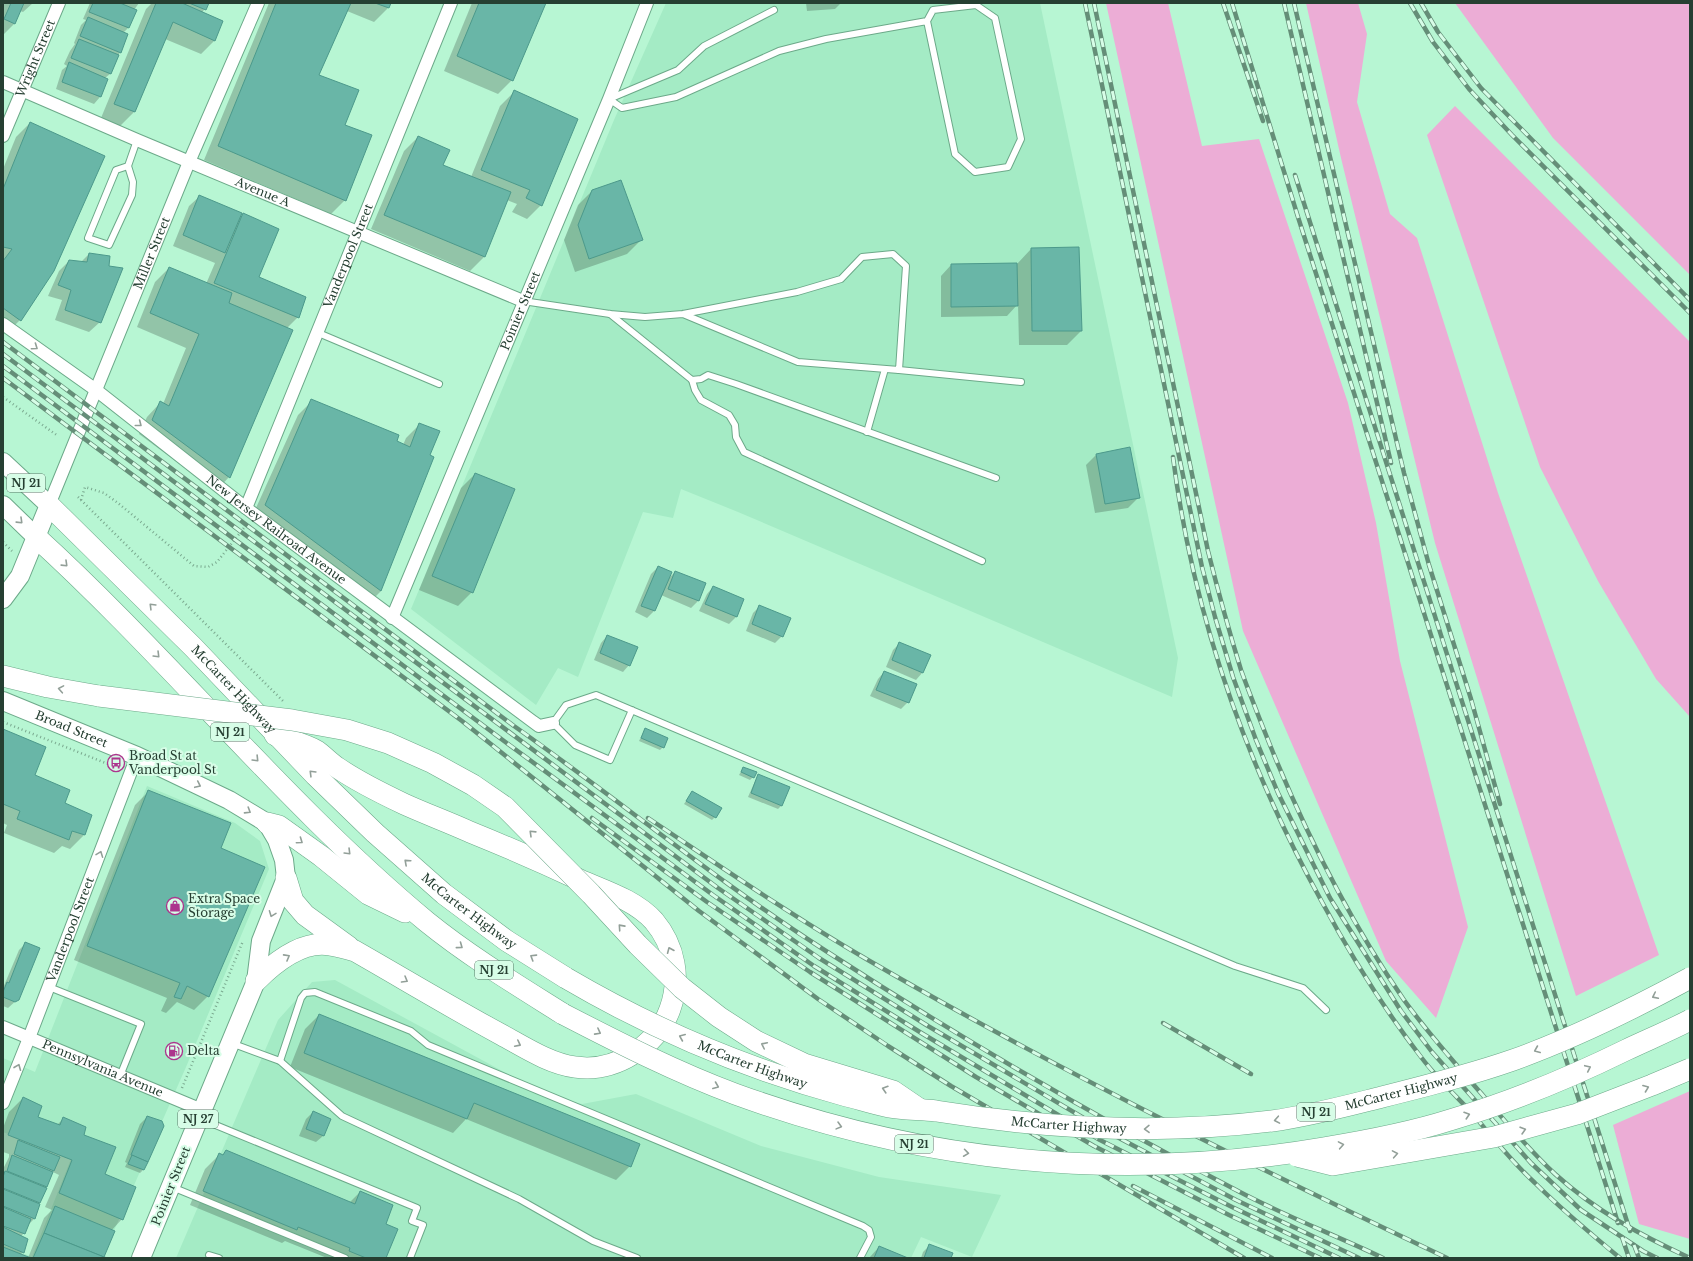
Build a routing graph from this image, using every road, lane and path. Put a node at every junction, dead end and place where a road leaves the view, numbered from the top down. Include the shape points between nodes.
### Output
1 (59, 3) edge
2 (258, 3) edge
3 (451, 3) edge
4 (647, 3) edge
5 (774, 10) dead end
6 (927, 21) junction
7 (3, 82) edge
8 (23, 90) junction
9 (609, 99) junction
10 (3, 136) edge
11 (138, 140) junction
12 (189, 162) junction
13 (128, 166) junction
14 (357, 232) junction
15 (523, 301) junction
16 (610, 314) junction
17 (682, 314) junction
18 (3, 324) edge
19 (316, 332) junction
20 (885, 369) junction
21 (899, 370) junction
22 (692, 380) junction
23 (1021, 382) dead end
24 (439, 384) dead end
25 (96, 390) junction
26 (3, 397) edge
27 (867, 432) junction
28 (58, 436) dead end
29 (3, 462) edge
30 (996, 478) dead end
31 (78, 497) dead end
32 (81, 500) junction
33 (3, 505) edge
34 (49, 505) junction
35 (250, 511) junction
36 (36, 537) junction
37 (3, 542) edge
38 (16, 554) dead end
39 (982, 561) dead end
40 (3, 599) edge
41 (392, 618) junction
42 (3, 676) edge
43 (3, 701) edge
44 (287, 704) dead end
45 (632, 710) junction
46 (3, 722) edge
47 (553, 723) junction
48 (275, 735) junction
49 (137, 756) junction
50 (121, 769) dead end
51 (267, 823) junction
52 (286, 878) junction
53 (428, 923) junction
54 (244, 940) dead end
55 (355, 951) junction
56 (1690, 978) edge
57 (256, 981) junction
58 (49, 987) junction
59 (1326, 1010) dead end
60 (1690, 1020) edge
61 (3, 1028) edge
62 (30, 1038) junction
63 (231, 1042) junction
64 (280, 1061) junction
65 (1690, 1069) edge
66 (120, 1076) junction
67 (177, 1099) junction
68 (3, 1103) edge
69 (919, 1109) junction
70 (201, 1114) junction
71 (1288, 1154) junction
72 (170, 1186) junction
73 (209, 1255) dead end
74 (141, 1258) edge
75 (219, 1258) edge
76 (345, 1258) edge
77 (410, 1258) edge
78 (637, 1258) edge
79 (860, 1258) edge

1 - 8 street, Wright Street
2 - 12 street, Miller Street
3 - 14 street, Vanderpool Street
4 - 9 street, Poinier Street
5 - 9 lane via 704,46 678,70
6 - 6 lane via 955,154 975,172 1008,167 1021,139 995,18 976,5 933,10
6 - 9 lane via 826,39 779,51 676,97 622,108
7 - 8 street, Avenue A
8 - 10 street, Wright Street
8 - 11 street, Avenue A
9 - 15 street, Poinier Street
11 - 12 street, Avenue A
11 - 13 lane
12 - 14 street, Avenue A
12 - 25 street, Miller Street
13 - 13 lane via 133,182 132,195 109,245 88,238 116,170
14 - 15 street, Avenue A
14 - 19 street, Vanderpool Street
15 - 16 lane
15 - 41 street, Poinier Street
16 - 17 lane via 645,317
16 - 22 lane
17 - 20 lane via 798,362
17 - 21 lane via 797,292 841,279 862,257 893,254 906,266
18 -> 25 street, New Jersey Railroad Avenue
19 - 24 lane
19 - 35 street, Vanderpool Street
20 - 21 lane
20 - 27 lane
21 - 23 lane
22 - 27 lane via 708,375
22 - 39 lane via 694,390 701,400 729,415 744,452
25 - 34 street, Miller Street
25 -> 35 street, New Jersey Railroad Avenue
26 - 28 path
27 - 30 lane
29 - 34 main road, McCarter Highway / NJ 21
31 - 32 path
32 - 35 path via 85,487 104,493 194,566 208,567 217,562
32 - 44 path
33 -> 36 main road, NJ 21
34 - 36 main road
48 -> 34 highway, McCarter Highway / NJ 21 via 193,647
35 - 41 street, New Jersey Railroad Avenue
36 - 40 main road via 20,576
36 -> 53 highway, NJ 21 via 125,623 288,793 352,856
37 - 38 path
41 - 47 street, New Jersey Railroad Avenue via 540,726
69 -> 42 highway, bridge via 893,1092 804,1064 756,1041 719,1017 682,988 504,807 473,785 433,763 388,743 348,730 292,720 99,696
43 - 49 main road, Broad Street
45 - 47 lane via 596,695 566,705
45 - 47 lane via 610,760 575,745
45 - 59 lane via 1235,966 1303,988
46 - 50 path
55 -> 48 highway via 516,1043 553,1061 575,1067 598,1067 620,1061 638,1050 655,1037 668,1016 674,997 676,974 672,954 654,922 642,911 622,898 405,804 339,769 316,750
69 -> 48 highway, McCarter Highway / NJ 21, bridge via 892,1107 770,1073 680,1036 602,999 507,941 444,894 375,833
49 -> 51 main road, Broad Street via 229,800
58 -> 49 street, Vanderpool Street
51 - 52 main road via 284,860
51 -> 53 highway via 279,826 368,894
52 - 55 highway via 292,901 305,915
52 -> 57 main road, NJ 27 via 261,941
53 -> 71 highway, NJ 21, bridge via 516,985 614,1041 734,1093 802,1116 869,1134 934,1149 1014,1160 1072,1164 1202,1164
54 - 67 path
57 -> 55 highway via 271,966 306,947 330,944
56 -> 69 highway, McCarter Highway / NJ 21, bridge via 1584,1030 1513,1060 1356,1104 1274,1121 1194,1128 1111,1130 1030,1124
57 - 63 main road, Poinier Street / NJ 27
58 - 62 street, Vanderpool Street
58 - 66 lane via 141,1024
71 -> 60 highway, NJ 21, bridge via 1366,1141 1448,1121 1500,1104 1551,1085
61 - 62 street, Pennsylvania Avenue
62 - 66 street, Pennsylvania Avenue
68 -> 62 street, Vanderpool Street
63 - 64 lane
63 - 70 main road, Poinier Street / NJ 27
64 - 78 lane via 342,1116 519,1199 592,1241
64 - 79 lane via 301,998 305,993 315,992 411,1031 428,1044 863,1226 869,1230 871,1237
71 -> 65 highway, bridge via 1333,1165 1494,1138 1577,1114
66 - 67 street, Pennsylvania Avenue
67 - 70 street, Pennsylvania Avenue
70 - 72 main road, Poinier Street / NJ 27
70 - 77 lane via 417,1208 412,1221 423,1225
72 - 74 main road, Poinier Street / NJ 27
72 - 76 lane
73 - 75 lane

